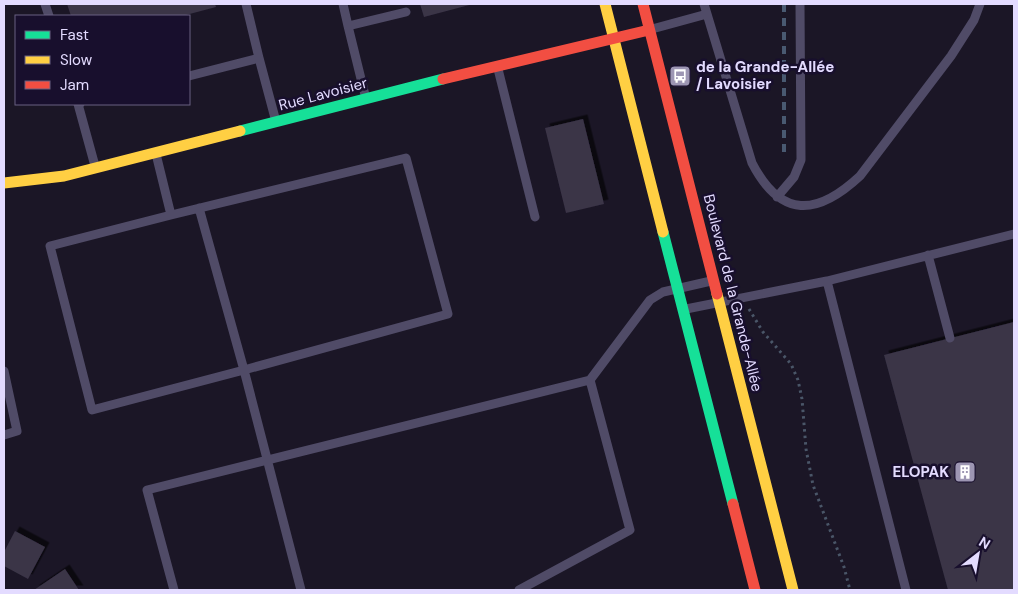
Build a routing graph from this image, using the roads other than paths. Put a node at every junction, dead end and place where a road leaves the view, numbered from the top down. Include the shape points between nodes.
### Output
1 (246, 4) edge
2 (343, 4) edge
3 (605, 4) edge
4 (643, 4) edge
5 (704, 4) edge
6 (800, 4) edge
7 (980, 4) edge
8 (406, 12) dead end
9 (707, 14) junction
10 (348, 26) junction
11 (650, 30) junction
12 (614, 38) junction
13 (259, 58) junction
14 (497, 66) junction
15 (190, 76) edge
16 (366, 98) junction
17 (78, 105) edge
18 (276, 122) junction
19 (156, 153) junction
20 (96, 169) junction
21 (4, 183) edge
22 (777, 197) junction
23 (199, 208) junction
24 (171, 215) junction
25 (535, 217) dead end
26 (1014, 234) edge
27 (928, 255) junction
28 (714, 281) junction
29 (826, 281) junction
30 (678, 288) junction
31 (719, 302) junction
32 (683, 310) junction
33 (950, 338) dead end
34 (244, 370) junction
35 (4, 372) edge
36 (590, 380) junction
37 (4, 435) edge
38 (267, 461) junction
39 (174, 590) edge
40 (301, 590) edge
41 (519, 590) edge
42 (755, 590) edge
43 (793, 590) edge
44 (906, 590) edge

1 - 13 lane
2 - 10 lane
3 - 12 street
4 - 11 street, Boulevard de la Grande-Allée
5 - 9 lane
6 - 22 lane via 801,160 794,177
7 - 22 lane via 961,41 860,176 838,195 819,204 791,204
8 - 10 lane
9 - 11 lane
9 - 22 lane via 752,163
10 - 16 lane
11 - 12 street, Rue Lavoisier
11 - 28 street, Boulevard de la Grande-Allée
12 - 14 street, Rue Lavoisier
12 - 30 street
13 - 15 lane
13 - 18 lane
14 - 16 street, Rue Lavoisier
14 - 25 lane
16 - 18 street, Rue Lavoisier
17 - 20 lane
18 - 19 street, Rue Lavoisier
19 - 20 street, Rue Lavoisier
19 - 24 lane
20 - 21 street, Rue Lavoisier via 46,180
23 - 24 lane
23 - 34 lane
23 - 34 lane via 406,158 448,314
24 - 34 lane via 50,246 92,410
26 - 27 lane
27 - 29 lane
27 - 33 lane
28 - 30 lane
28 - 31 street, Boulevard de la Grande-Allée
29 - 31 lane
29 - 44 lane
30 - 32 street
30 - 36 lane via 650,300
31 - 32 lane
31 - 43 street, Boulevard de la Grande-Allée
32 - 42 street
34 - 38 lane
35 - 37 lane via 17,431
36 - 38 lane
36 - 41 lane via 630,530
38 - 39 lane via 147,490
38 - 40 lane

